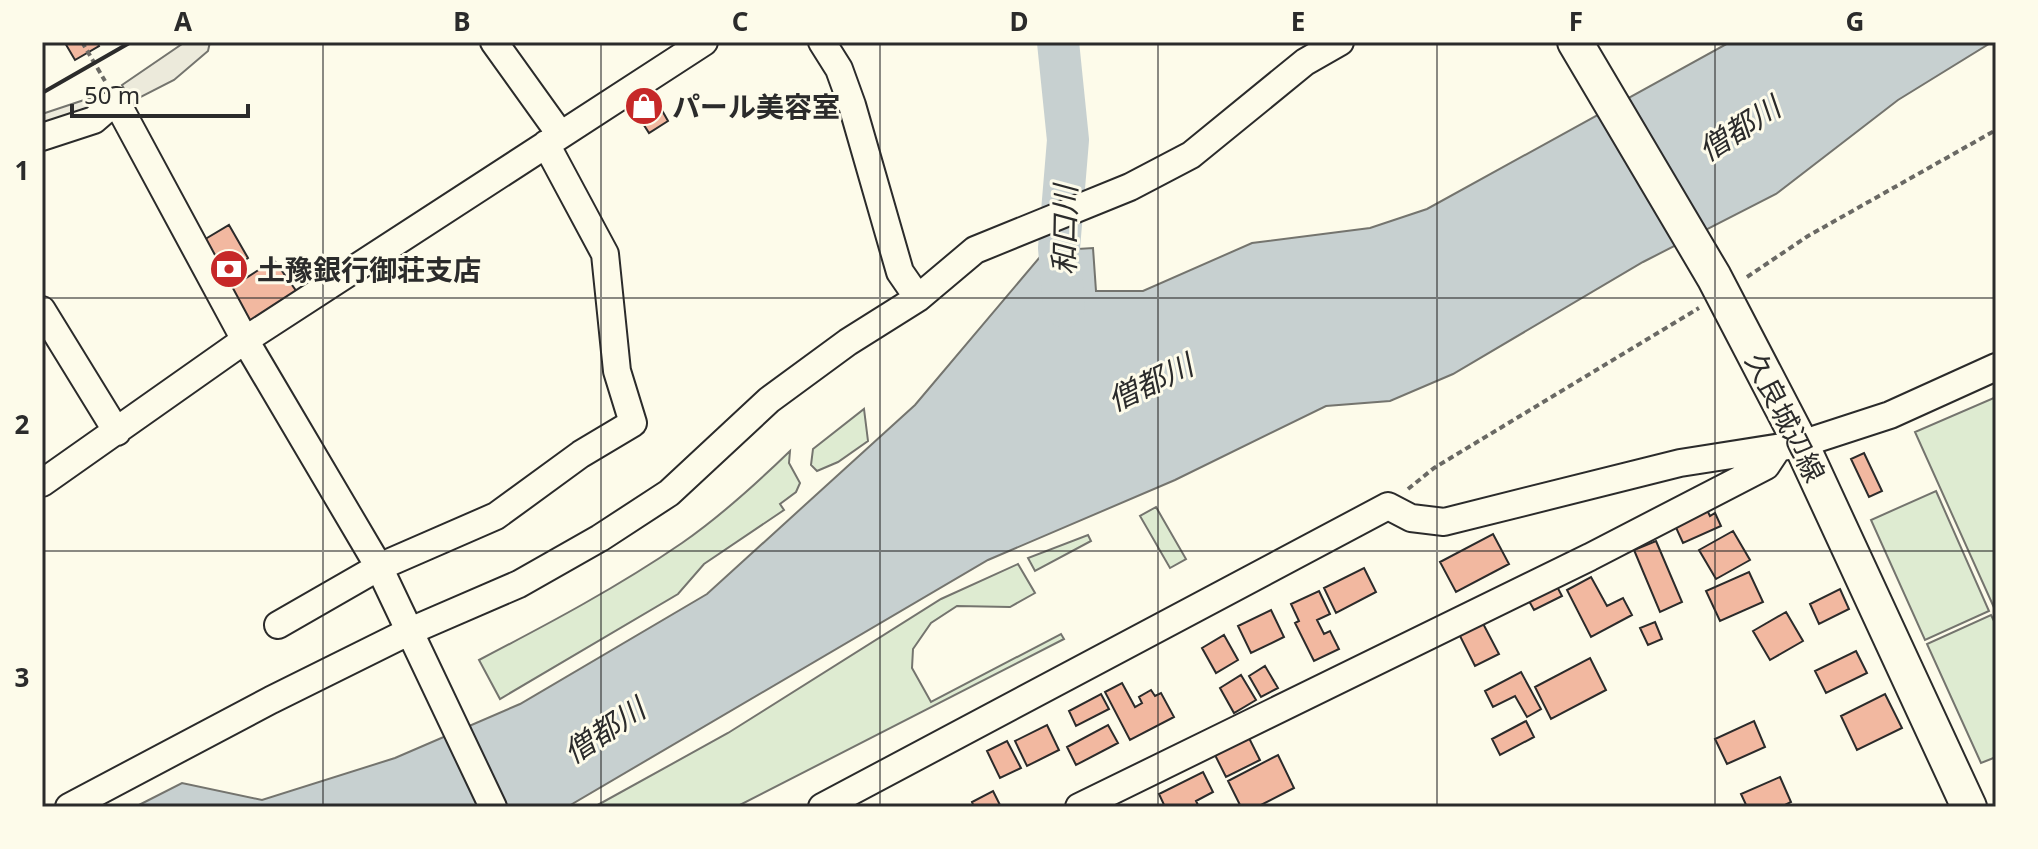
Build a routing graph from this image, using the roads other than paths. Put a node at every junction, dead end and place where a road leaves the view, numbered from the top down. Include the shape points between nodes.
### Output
1 (494, 42) edge
2 (704, 42) edge
3 (822, 42) edge
4 (1340, 42) edge
5 (1575, 42) edge
6 (42, 137) edge
7 (553, 139) junction
8 (918, 298) junction
9 (42, 310) edge
10 (245, 340) junction
11 (1996, 367) edge
12 (117, 432) junction
13 (1789, 446) junction
14 (42, 483) edge
15 (379, 567) junction
16 (278, 625) dead end
17 (411, 639) junction
18 (69, 807) edge
19 (493, 807) edge
20 (822, 807) edge
21 (1079, 807) edge
22 (1969, 807) edge

1 - 7 street
2 - 7 street
3 - 8 street via 852,105 900,272
4 - 8 street via 1305,62 1191,155 1130,187 975,250
5 - 13 main road, 久良城辺線 via 1718,285
6 - 10 street via 94,120 116,101
7 - 10 street
7 - 15 street via 605,254 617,371 633,423 496,516
8 - 17 street via 769,400 669,493 519,584
9 - 12 street
10 - 12 street
10 - 15 street
11 - 13 street via 1890,415
12 - 14 street
13 - 20 street via 1680,463 1444,522 1411,518 1388,506
13 - 21 street via 1766,466 1590,557
13 - 22 main road, 久良城辺線
15 - 16 street
15 - 17 street
17 - 18 street via 271,700
17 - 19 street

